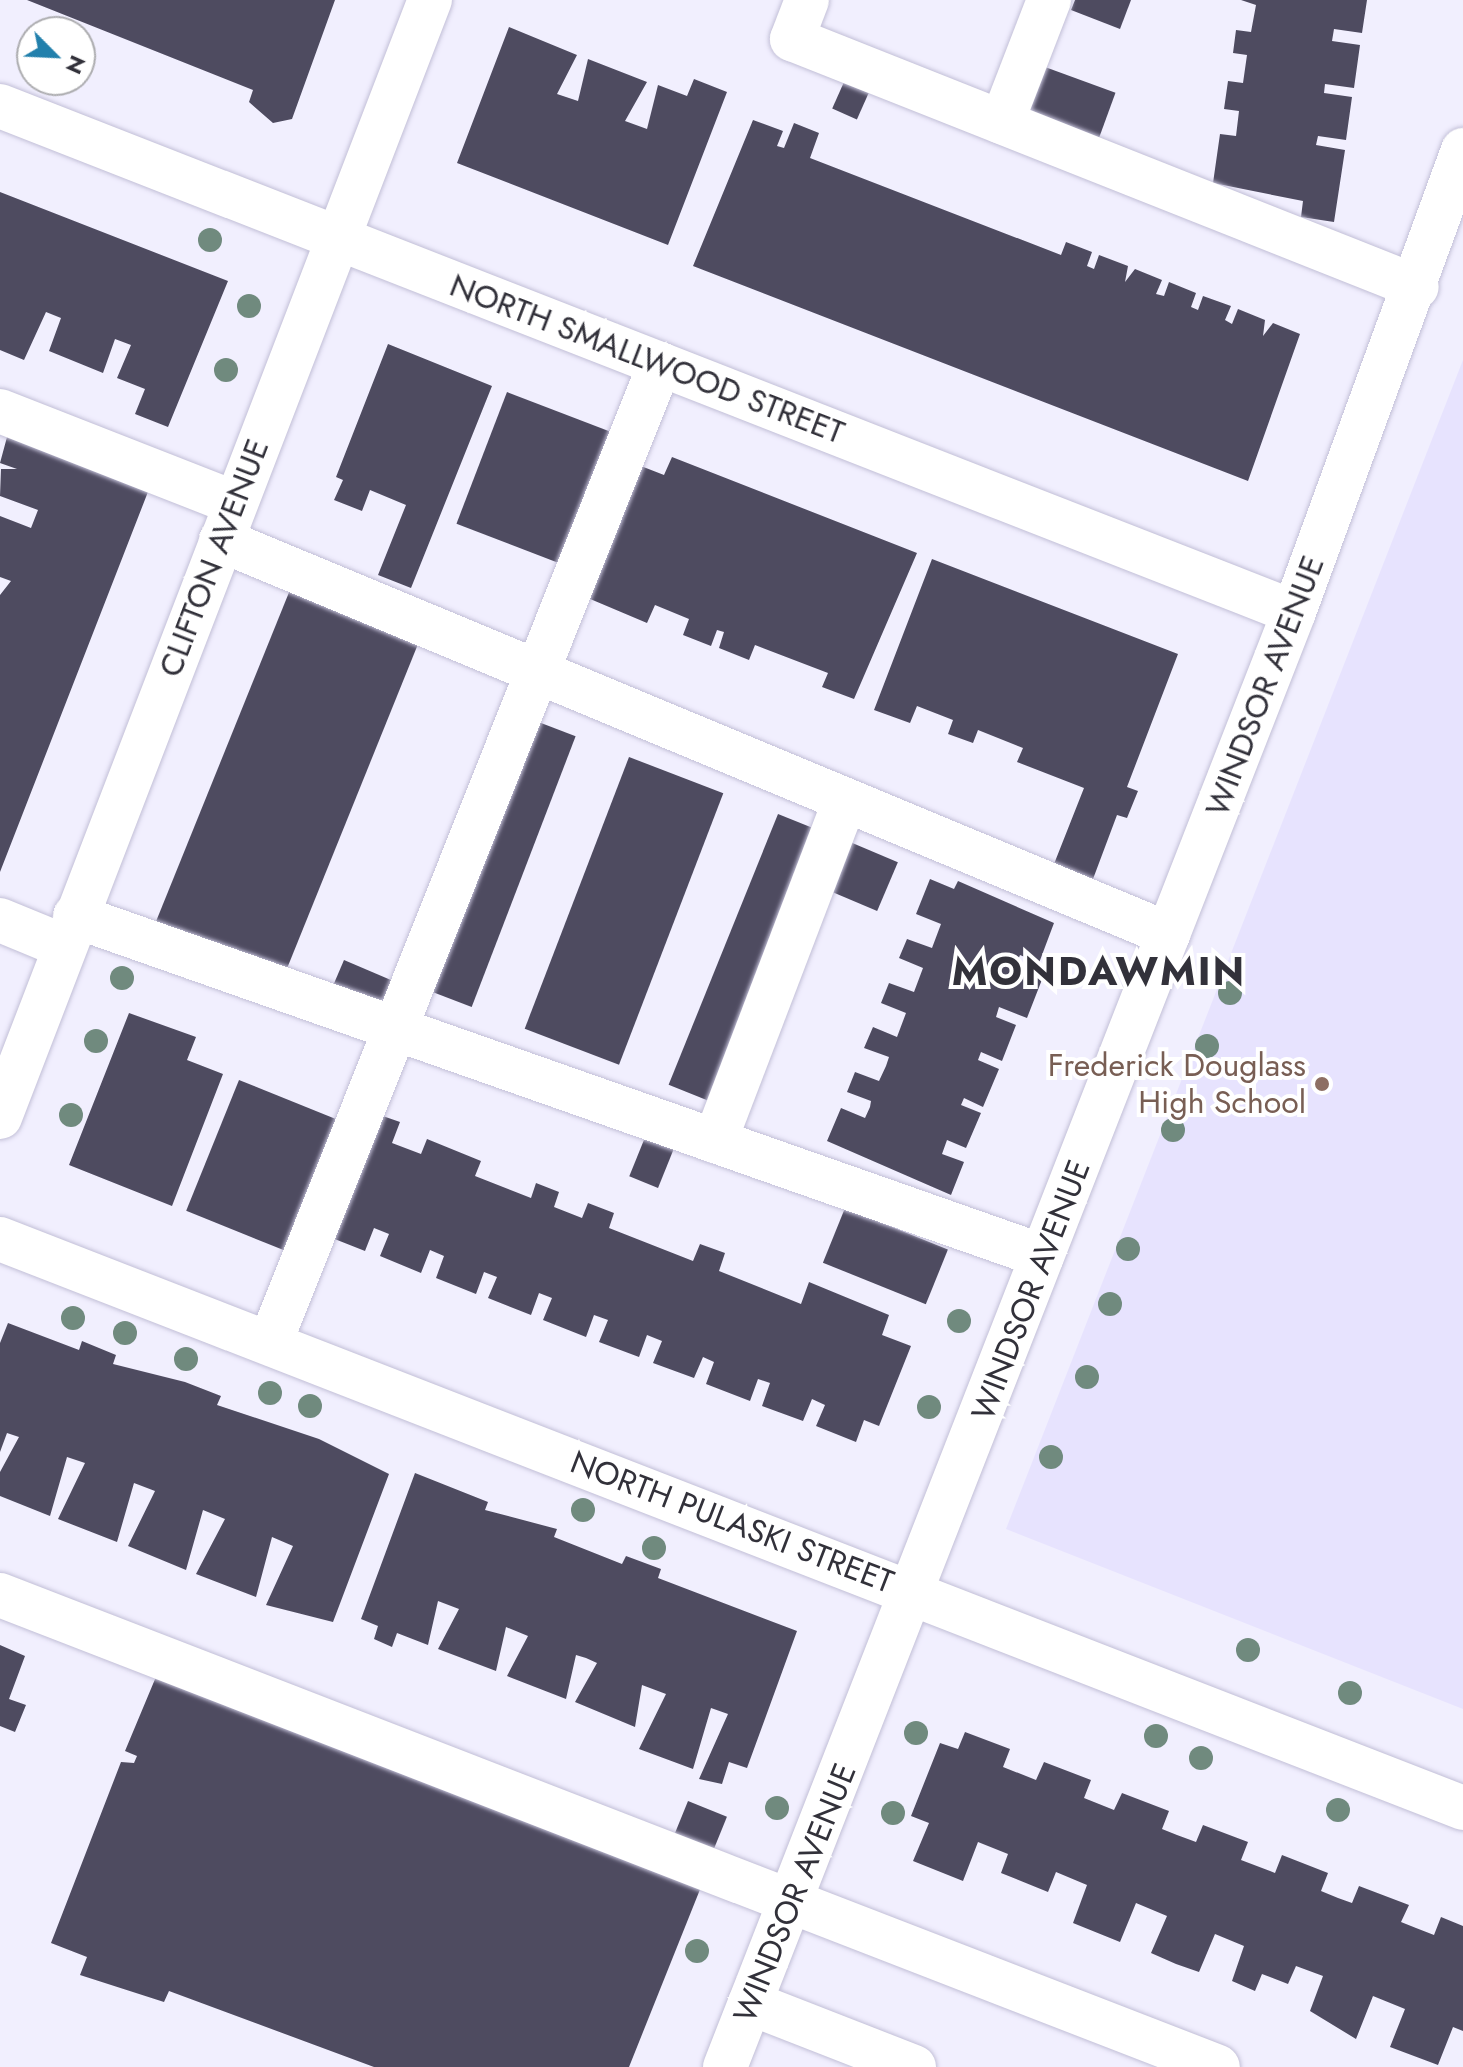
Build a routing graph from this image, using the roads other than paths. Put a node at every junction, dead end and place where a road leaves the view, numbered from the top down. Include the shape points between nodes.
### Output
1 (430, 0) edge
2 (807, 0) edge
3 (1049, 0) edge
4 (0, 106) edge
5 (1002, 122) junction
6 (1463, 150) edge
7 (338, 238) junction
8 (1417, 287) junction
9 (660, 364) junction
10 (0, 411) edge
11 (228, 522) junction
12 (1294, 612) junction
13 (536, 672) junction
14 (845, 801) junction
15 (0, 920) edge
16 (69, 931) junction
17 (1168, 934) junction
18 (392, 1028) junction
19 (0, 1117) edge
20 (715, 1141) junction
21 (0, 1239) edge
22 (1042, 1256) junction
23 (270, 1343) junction
24 (916, 1593) junction
25 (0, 1595) edge
26 (1463, 1808) edge
27 (792, 1897) junction
28 (750, 2003) junction
29 (725, 2067) edge
30 (914, 2067) edge
31 (1218, 2067) edge

1 - 7 street, CLIFTON AVENUE
2 - 5 street via 792,39
3 - 5 street
4 - 7 street, NORTH SMALLWOOD STREET
5 - 8 street
6 - 8 street, WINDSOR AVENUE
7 - 9 street, NORTH SMALLWOOD STREET
7 - 11 street, CLIFTON AVENUE
8 - 12 street, WINDSOR AVENUE
9 - 12 street, NORTH SMALLWOOD STREET
9 - 13 street
10 - 11 street
11 - 13 street
11 - 16 street, CLIFTON AVENUE
12 - 17 street, WINDSOR AVENUE
13 - 14 street
13 - 18 street
14 - 17 street
14 - 20 street
15 - 16 street
16 - 18 street
16 - 19 street, CLIFTON AVENUE
17 - 22 street, WINDSOR AVENUE
18 - 20 street
18 - 23 street
20 - 22 street
21 - 23 street, NORTH PULASKI STREET
22 - 24 street, WINDSOR AVENUE
23 - 24 street, NORTH PULASKI STREET
24 - 26 street, NORTH PULASKI STREET
24 - 27 street, WINDSOR AVENUE
25 - 27 street
27 - 28 street, WINDSOR AVENUE
27 - 31 street
28 - 29 street, WINDSOR AVENUE
28 - 30 street

